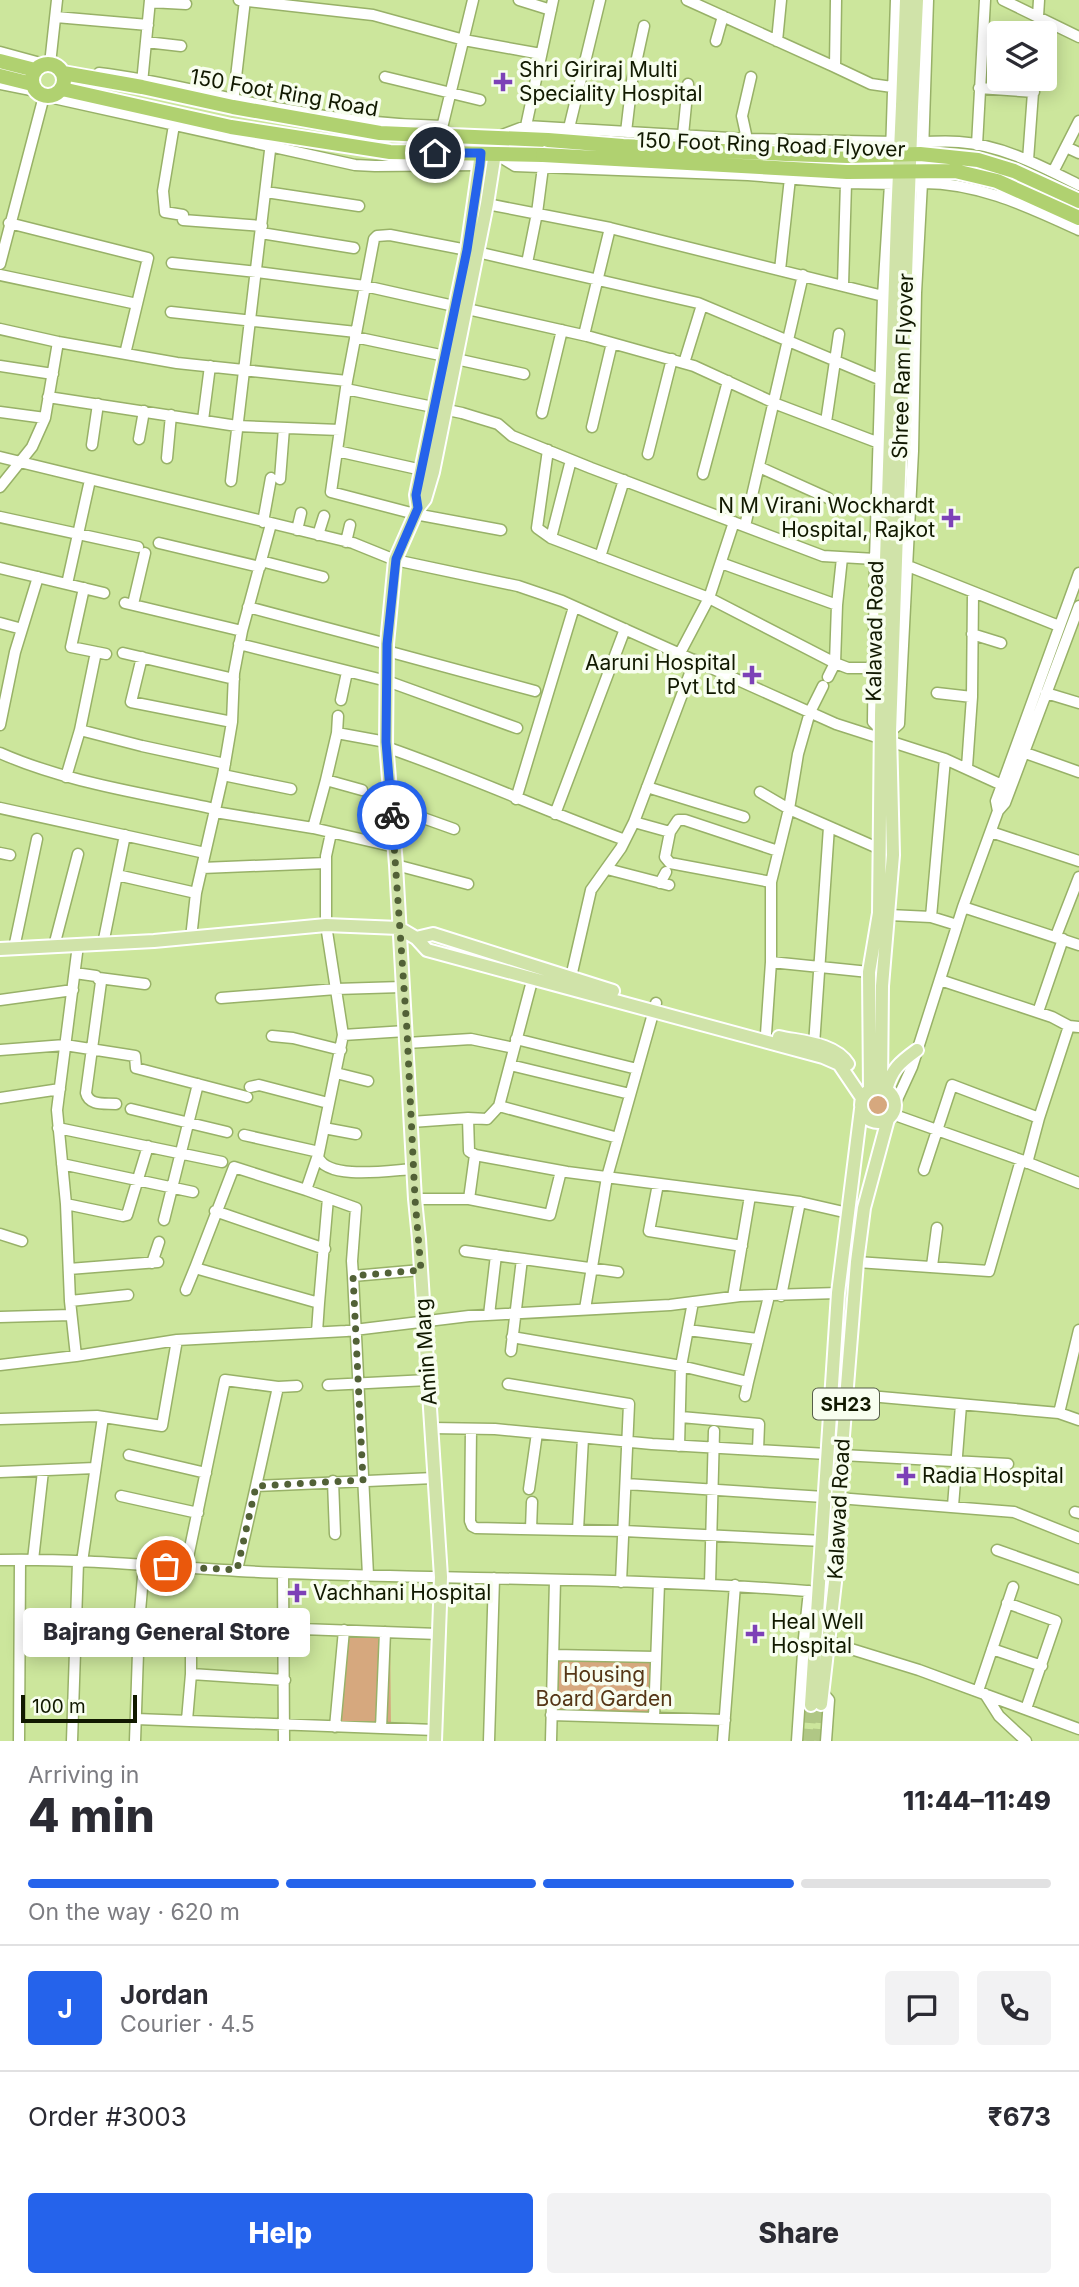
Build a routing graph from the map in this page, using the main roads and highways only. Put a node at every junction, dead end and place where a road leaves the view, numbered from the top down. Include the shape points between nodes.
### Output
1 (906, 0) edge
2 (917, 0) edge
3 (0, 61) edge
4 (0, 76) edge
5 (48, 80) junction
6 (499, 137) joint
7 (485, 157) junction
8 (1079, 201) edge
9 (1079, 218) edge
10 (472, 251) junction
11 (440, 409) junction
12 (416, 511) junction
13 (886, 729) junction
14 (399, 928) junction
15 (416, 938) junction
16 (0, 949) edge
17 (655, 1006) junction
18 (917, 1050) road end
19 (871, 1095) junction
20 (892, 1112) junction
21 (856, 1140) junction
22 (882, 1143) junction
23 (435, 1735) edge

1 - 13 main road, Shree Ram Flyover, bridge via 887,490
2 - 13 main road, Shree Ram Flyover, bridge
3 - 5 highway, 150 Foot Ring Road
4 - 5 highway, 150 Foot Ring Road
5 - 6 highway, 150 Foot Ring Road via 142,83 380,132 441,130
5 - 7 highway, 150 Foot Ring Road via 272,141
6 - 8 highway, 150 Foot Ring Road Flyover, bridge via 978,160
7 - 9 highway, 150 Foot Ring Road Flyover, bridge via 847,172 955,171 997,181
7 - 10 main road, Amin Marg
7 - 10 main road, Amin Marg via 487,204
10 - 11 main road, Amin Marg
11 - 12 main road, Amin Marg via 416,495
11 - 12 main road, Amin Marg via 425,499
12 - 14 main road, Amin Marg via 396,559 387,648 386,744
13 - 19 main road, Kalawad Road / SH23 via 878,913 869,972
13 - 19 main road, Kalawad Road / SH23 via 893,855
14 - 15 main road
14 - 16 main road via 326,925
14 - 23 main road, Amin Marg via 440,1577
15 - 17 main road via 433,934
15 - 17 main road via 427,950
17 - 19 main road via 824,1057 839,1064
17 - 19 main road via 828,1048 845,1059
18 - 19 main road
19 - 20 main road via 890,1094
19 - 20 main road via 867,1119 878,1122
19 - 21 main road, Kalawad Road / SH23
20 - 22 main road, Kalawad Road / SH23
21 - 22 main road
21 - 22 main road, Kalawad Road / SH23 via 838,1293 823,1541 814,1591 818,1701 830,1641 857,1262 864,1208

